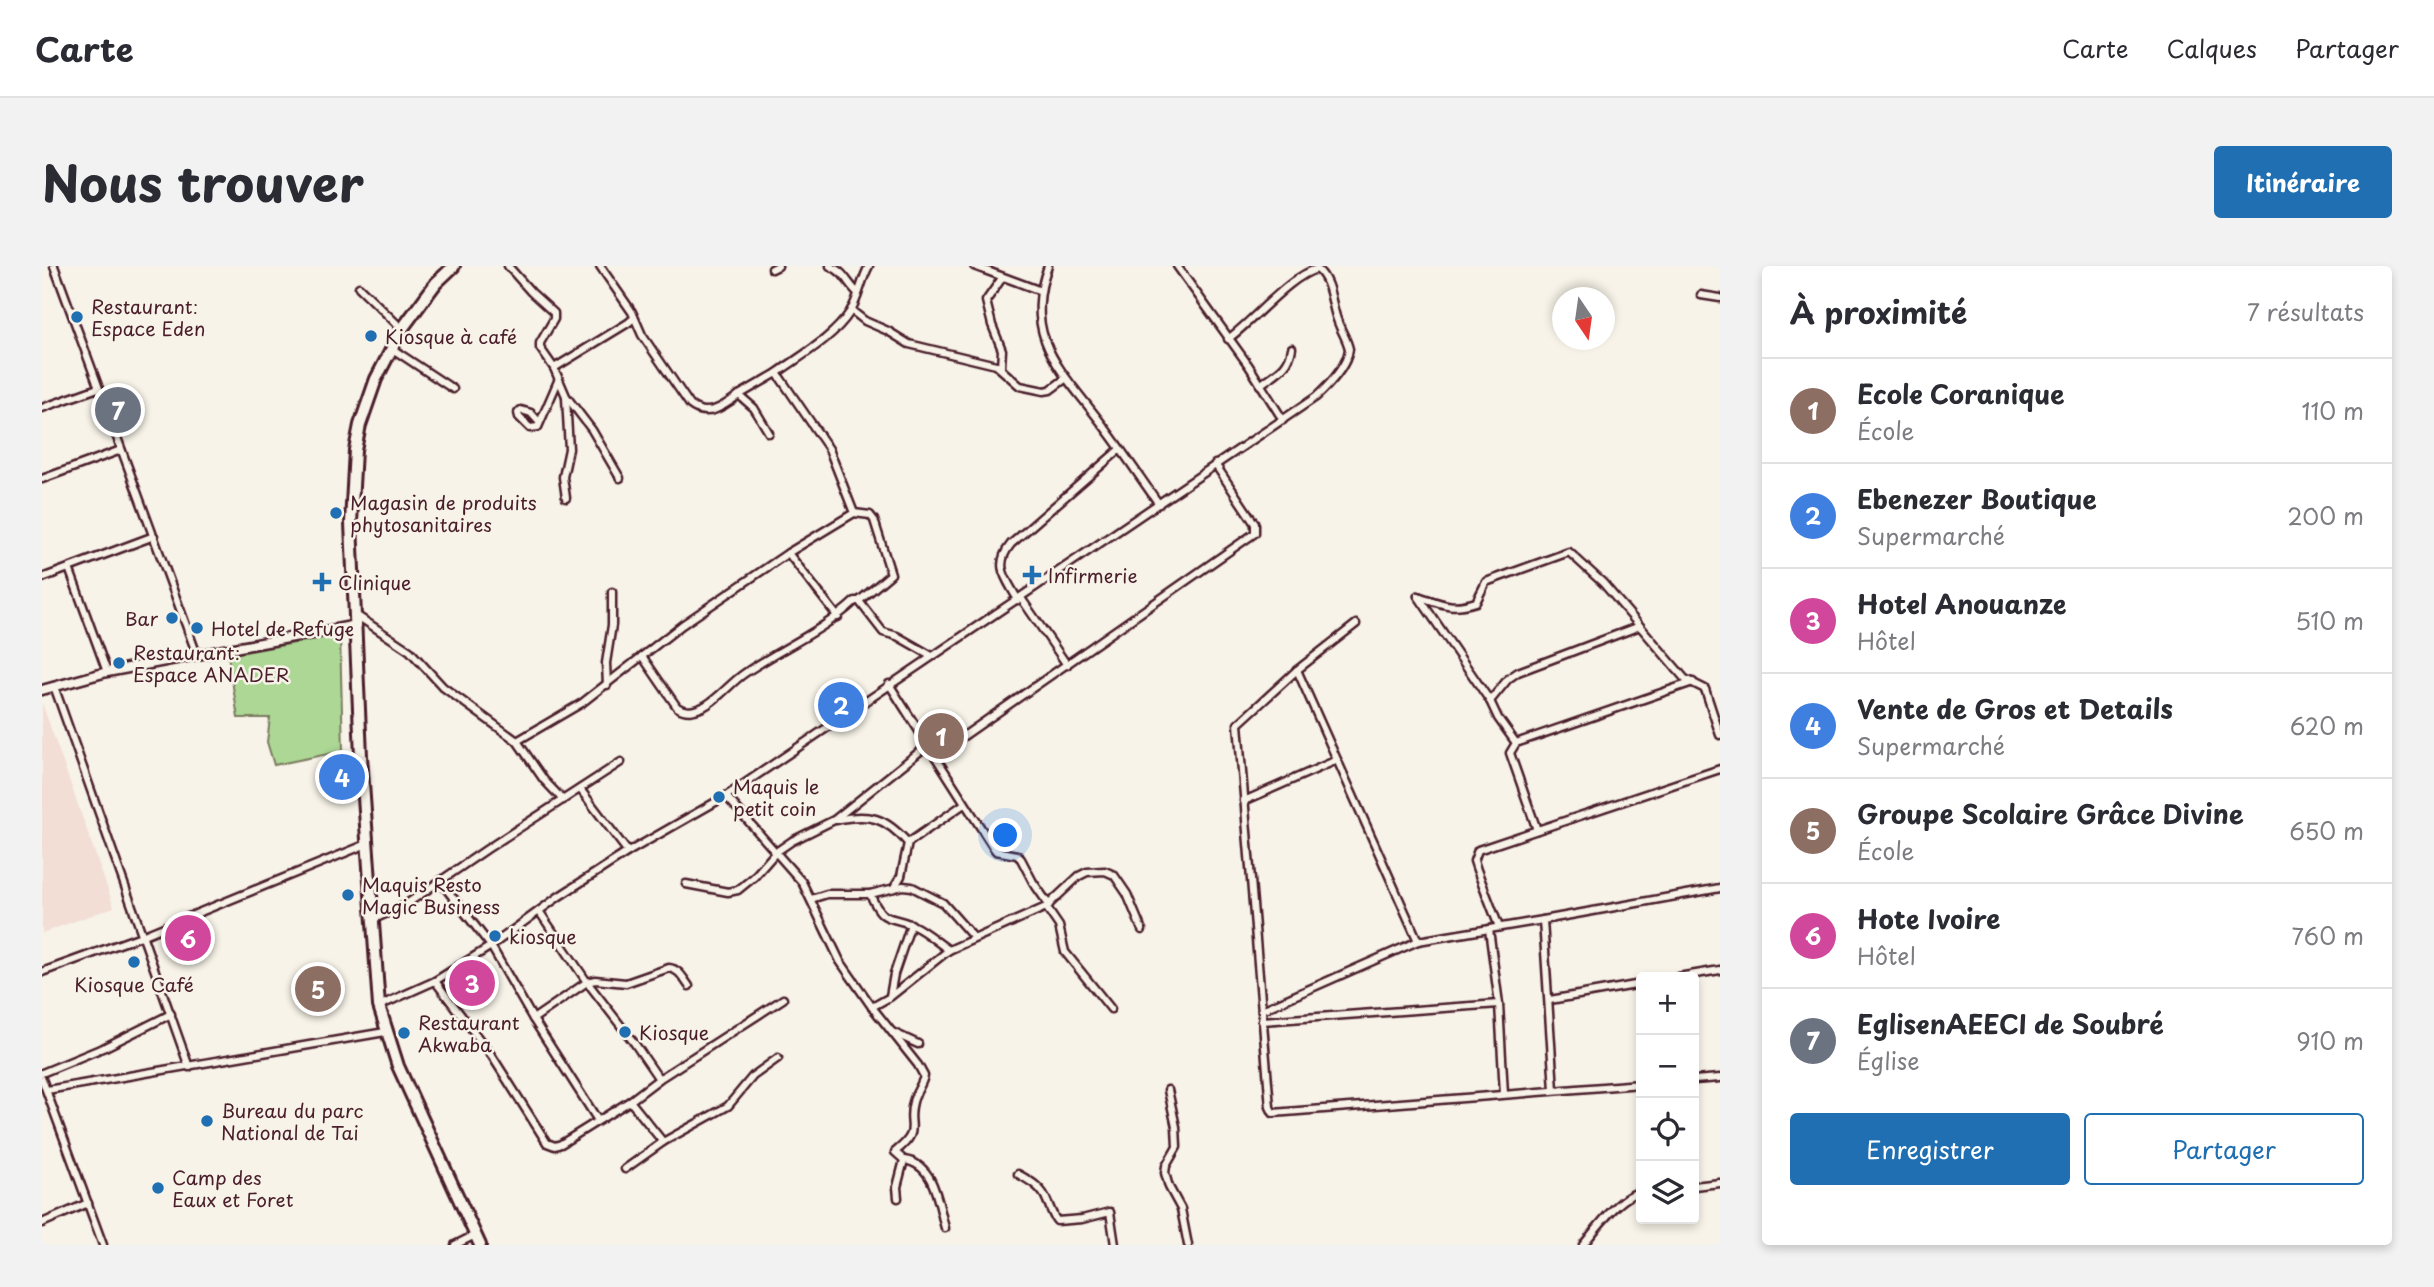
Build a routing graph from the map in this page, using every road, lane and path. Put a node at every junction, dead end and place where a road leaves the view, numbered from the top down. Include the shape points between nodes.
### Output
1 (54, 266) edge
2 (453, 266) edge
3 (508, 266) edge
4 (600, 266) edge
5 (830, 266) edge
6 (869, 266) edge
7 (975, 266) edge
8 (1048, 266) edge
9 (1177, 266) edge
10 (1002, 278) junction
11 (359, 287) dead end
12 (1041, 292) junction
13 (858, 293) junction
14 (1701, 295) dead end
15 (1720, 298) edge
16 (851, 310) junction
17 (634, 317) junction
18 (402, 329) junction
19 (1228, 339) junction
20 (391, 348) junction
21 (1292, 348) dead end
22 (1001, 367) junction
23 (554, 368) junction
24 (777, 373) junction
25 (1065, 379) junction
26 (558, 381) junction
27 (1260, 384) junction
28 (98, 388) junction
29 (453, 390) dead end
30 (739, 395) junction
31 (566, 396) junction
32 (42, 408) edge
33 (1283, 419) junction
34 (539, 422) dead end
35 (769, 433) dead end
36 (1120, 449) junction
37 (121, 450) junction
38 (1215, 464) junction
39 (42, 478) edge
40 (620, 478) dead end
41 (566, 498) dead end
42 (1159, 504) junction
43 (854, 513) junction
44 (154, 536) junction
45 (788, 553) junction
46 (69, 568) junction
47 (42, 578) edge
48 (612, 592) dead end
49 (1019, 599) junction
50 (859, 601) junction
51 (838, 617) junction
52 (356, 620) junction
53 (1356, 624) dead end
54 (1640, 626) junction
55 (197, 655) junction
56 (642, 656) junction
57 (932, 656) junction
58 (1067, 665) junction
59 (1297, 670) junction
60 (107, 672) junction
61 (1693, 682) junction
62 (889, 684) junction
63 (607, 685) junction
64 (54, 686) junction
65 (42, 690) edge
66 (1490, 701) junction
67 (1720, 735) edge
68 (517, 741) junction
69 (1516, 743) junction
70 (928, 745) junction
71 (935, 756) junction
72 (1337, 760) junction
73 (621, 762) dead end
74 (1720, 769) edge
75 (580, 789) junction
76 (726, 796) junction
77 (563, 800) junction
78 (1244, 802) junction
79 (964, 804) junction
80 (834, 820) junction
81 (1536, 830) junction
82 (908, 843) junction
83 (367, 844) junction
84 (628, 852) junction
85 (776, 852) junction
86 (440, 881) junction
87 (686, 884) dead end
88 (894, 888) junction
89 (1720, 888) edge
90 (870, 894) junction
91 (811, 899) junction
92 (1048, 906) junction
93 (539, 911) junction
94 (372, 920) junction
95 (1543, 920) junction
96 (911, 925) junction
97 (1499, 927) junction
98 (1489, 929) junction
99 (1142, 930) dead end
100 (144, 936) junction
101 (974, 938) junction
102 (1418, 941) junction
103 (491, 946) junction
104 (949, 950) junction
105 (1720, 970) edge
106 (42, 972) edge
107 (1699, 974) edge
108 (435, 981) junction
109 (587, 982) junction
110 (1636, 985) edge
111 (689, 986) dead end
112 (890, 998) junction
113 (783, 999) dead end
114 (1550, 1000) junction
115 (1499, 1004) junction
116 (379, 1006) junction
117 (872, 1007) junction
118 (1111, 1009) dead end
119 (1262, 1010) junction
120 (172, 1014) junction
121 (533, 1019) junction
122 (1262, 1021) junction
123 (386, 1032) junction
124 (891, 1032) junction
125 (918, 1044) dead end
126 (778, 1058) dead end
127 (189, 1067) junction
128 (42, 1073) edge
129 (1720, 1078) edge
130 (42, 1079) edge
131 (659, 1079) junction
132 (1699, 1080) edge
133 (1636, 1084) edge
134 (47, 1090) junction
135 (1168, 1090) dead end
136 (1554, 1090) junction
137 (1504, 1094) junction
138 (630, 1101) junction
139 (597, 1119) junction
140 (663, 1143) junction
141 (904, 1160) junction
142 (625, 1169) dead end
143 (1018, 1174) dead end
144 (1720, 1183) edge
145 (1699, 1185) edge
146 (1636, 1192) edge
147 (898, 1198) dead end
148 (88, 1203) junction
149 (42, 1223) edge
150 (945, 1228) dead end
151 (478, 1240) edge
152 (103, 1245) edge
153 (455, 1245) edge
154 (1115, 1245) edge
155 (1188, 1245) edge
156 (1583, 1245) edge

1 - 28 street
2 - 18 main road
3 - 23 street via 554,313 540,345
4 - 17 street
5 - 13 street via 842,271
6 - 13 street
7 - 10 street
8 - 12 street
9 - 19 street
10 - 12 street
10 - 22 street via 986,301 1001,346
11 - 18 street
12 - 25 street via 1044,342
13 - 16 street
14 - 15 street
16 - 22 street via 909,344
16 - 24 street via 822,341
17 - 23 street
17 - 30 street via 695,409 719,409
18 - 20 main road
19 - 27 street
19 - 33 street via 1311,270 1321,272 1348,355 1327,387
20 - 29 street
20 - 52 main road via 376,379 355,450 351,523
21 - 27 street via 1289,362
22 - 25 street via 1013,381 1029,389 1050,390
23 - 26 street
24 - 30 street
24 - 43 street via 829,449
25 - 36 street
26 - 31 street
26 - 34 street
27 - 33 street
28 - 32 street
28 - 37 street
30 - 35 street via 754,408
31 - 40 street
31 - 41 street
33 - 38 street
36 - 42 street
36 - 49 street via 1003,554 1002,571
37 - 39 street
37 - 44 street
38 - 42 street
38 - 58 street via 1255,524 1255,533
42 - 49 street
43 - 45 street
43 - 50 street via 874,520 891,572
44 - 46 street
44 - 55 street
45 - 51 street
45 - 56 street
46 - 47 street
46 - 60 street
48 - 63 street
49 - 57 street
49 - 58 street
50 - 51 street
50 - 57 street via 883,632
51 - 56 street via 769,657 716,699 693,710 677,707
52 - 55 street
52 - 68 street via 410,651 443,687
52 - 83 main road
53 - 59 street
54 - 61 street via 1685,679
54 - 66 street via 1518,672
54 - 66 street via 1569,552 1486,582 1476,602 1459,607 1418,596
55 - 60 street
56 - 63 street
57 - 62 street
58 - 71 street
59 - 72 street
59 - 78 street via 1238,724
60 - 64 street
61 - 67 street via 1705,689
61 - 69 street
62 - 70 street
62 - 76 street
63 - 68 street
64 - 65 street
64 - 100 street
66 - 69 street
68 - 77 street
69 - 81 street via 1510,753
70 - 71 street
70 - 80 street
71 - 79 street
72 - 78 street
72 - 102 street
73 - 75 street
74 - 81 street
75 - 77 street
75 - 84 street
76 - 84 street
76 - 85 street
77 - 86 street
78 - 119 street
79 - 82 street
79 - 92 street via 996,851 1021,859
80 - 82 street via 859,815 888,823
80 - 85 street
81 - 97 street via 1478,850 1474,861
82 - 88 street
83 - 94 main road
83 - 100 street
84 - 93 street
85 - 87 street via 738,890
85 - 91 street via 802,881
86 - 94 street
86 - 103 street
88 - 90 street
88 - 101 street via 912,887 940,900
89 - 95 street
90 - 91 street via 835,893
90 - 96 street via 880,914
91 - 117 street via 840,961
92 - 99 street via 1079,876 1105,871 1122,884
92 - 101 street
92 - 118 street via 1065,952
93 - 103 street
93 - 109 street
94 - 116 main road
95 - 97 street
95 - 114 street
96 - 104 street
96 - 112 street
97 - 98 street
98 - 102 street
98 - 115 street
100 - 106 street
100 - 120 street
101 - 104 street
102 - 119 street
103 - 108 street
103 - 121 street
104 - 112 street
105 - 107 street
108 - 116 street
108 - 139 street via 492,1056 547,1143 561,1144
109 - 111 street via 626,983 669,968
109 - 121 street
109 - 131 street
110 - 114 street
112 - 117 street
113 - 131 street
114 - 136 street
115 - 122 street
115 - 137 street
116 - 123 main road
117 - 124 street
119 - 122 street
120 - 127 street
120 - 128 street
121 - 139 street
122 - 137 street via 1273,1113
123 - 127 street
123 - 151 main road via 402,1077
124 - 125 street
124 - 141 street via 924,1076 912,1105 912,1133 895,1152
126 - 140 street via 728,1106
127 - 134 street
129 - 132 street
130 - 134 street
131 - 138 street
133 - 136 street
134 - 148 street
135 - 155 street via 1177,1147 1165,1173 1181,1209
136 - 137 street
138 - 139 street
138 - 140 street
140 - 142 street
141 - 147 street
141 - 150 street via 919,1164 929,1175
143 - 154 street via 1041,1190 1057,1221 1110,1212
144 - 145 street
146 - 156 street via 1605,1218
148 - 149 street
148 - 152 street
151 - 153 street

